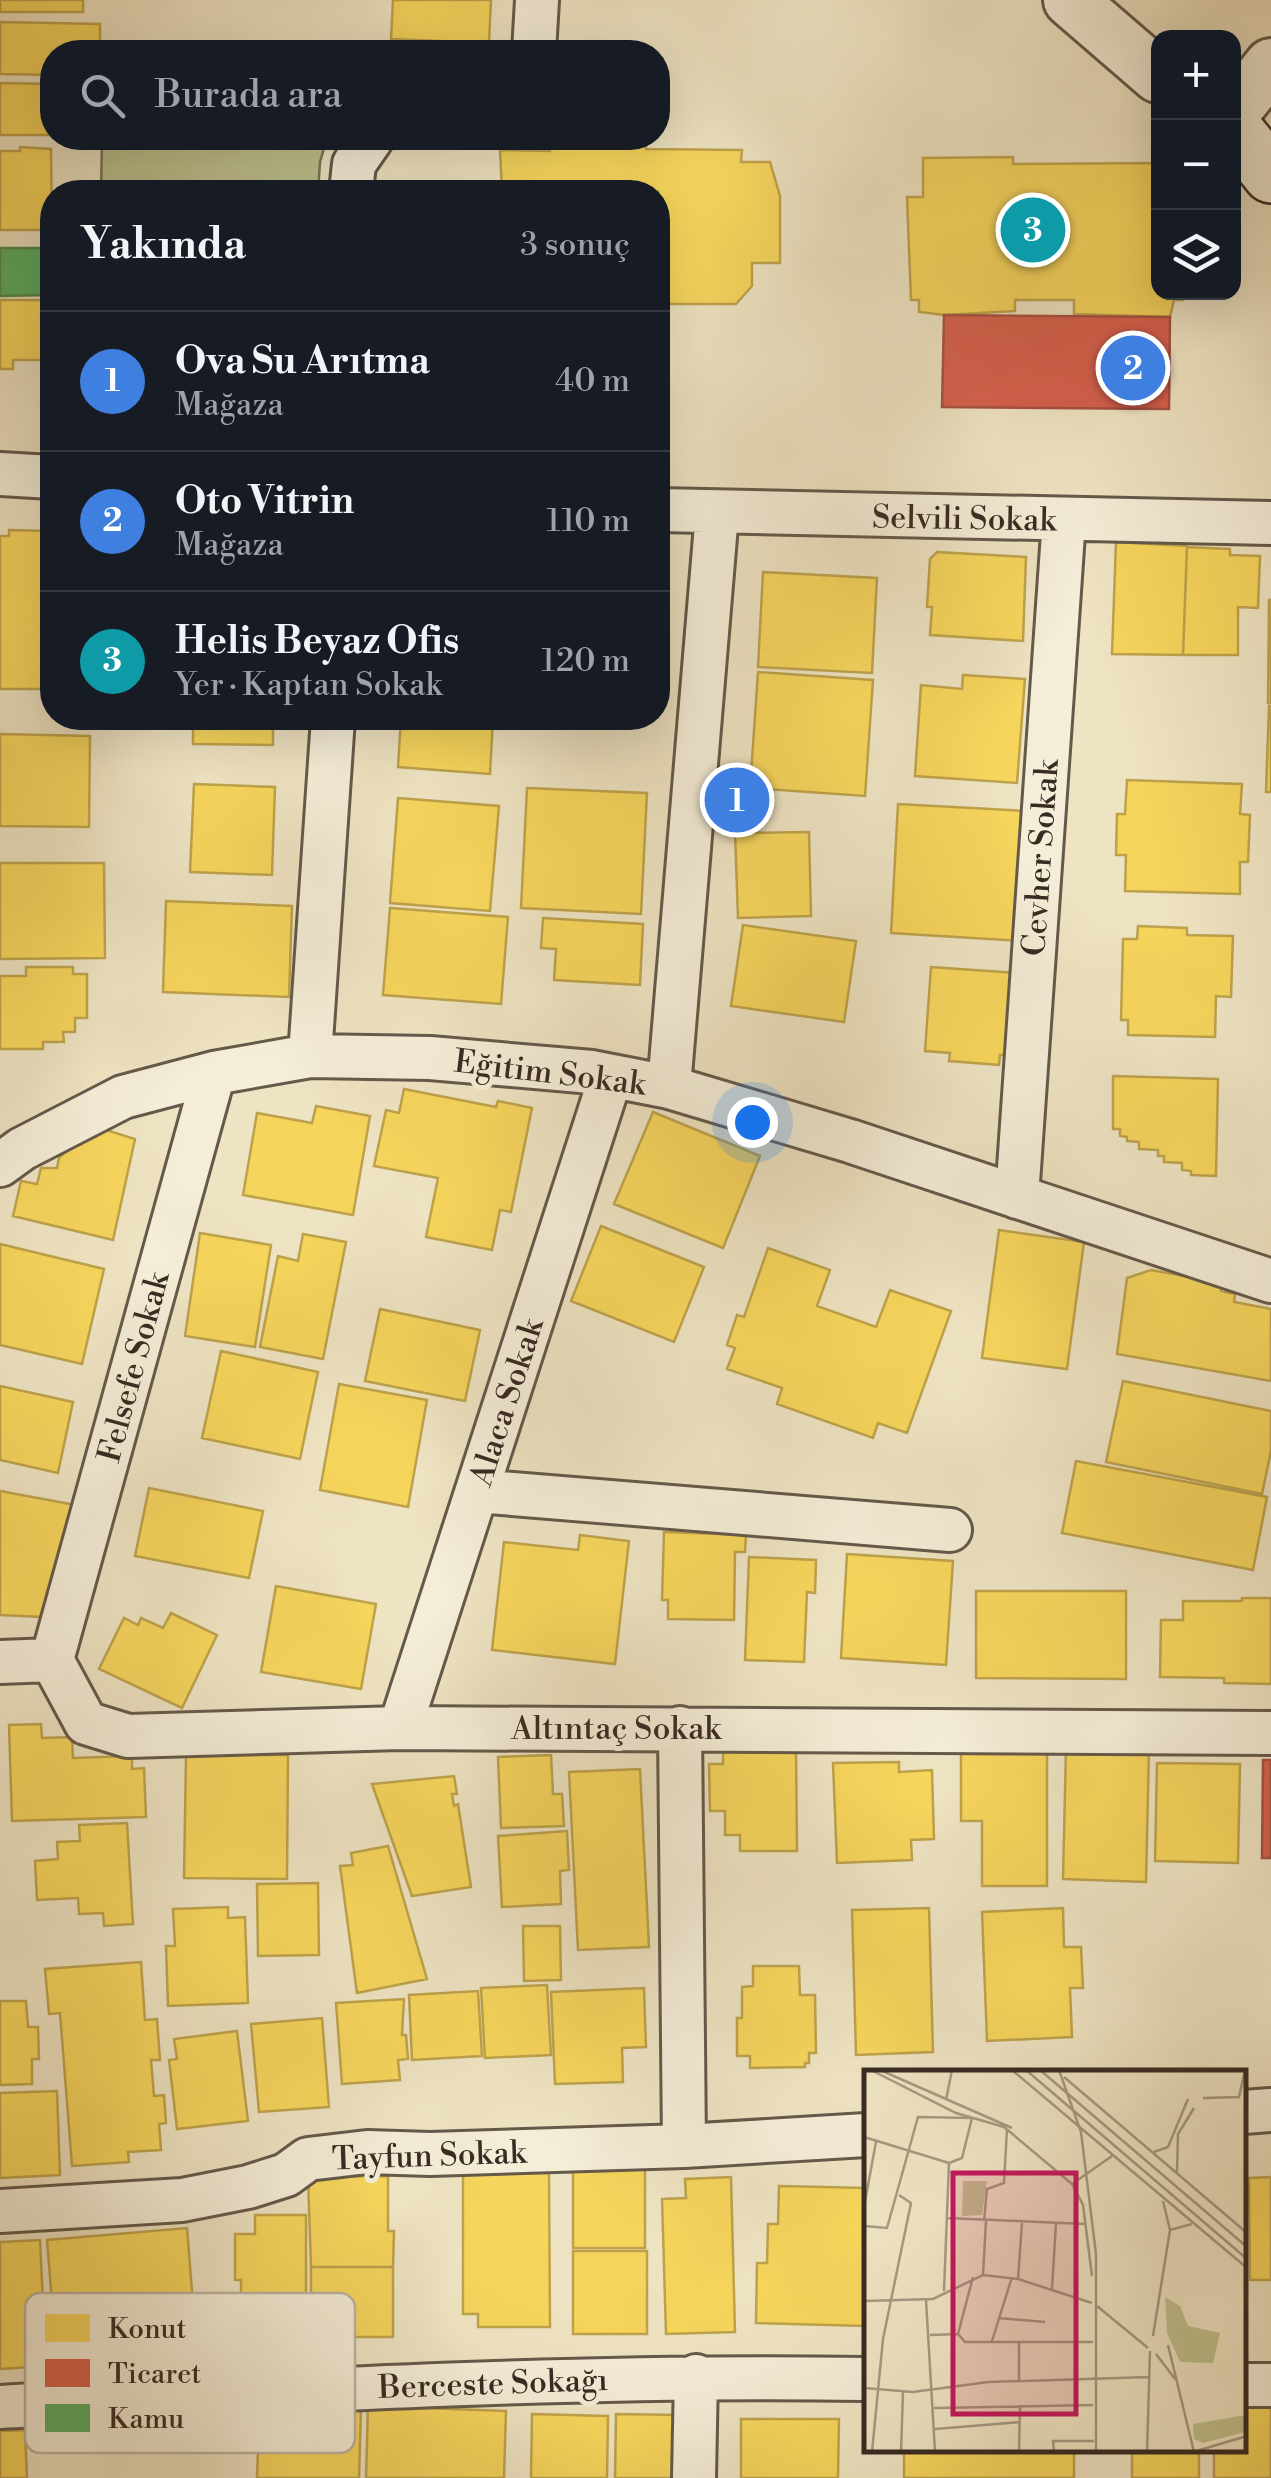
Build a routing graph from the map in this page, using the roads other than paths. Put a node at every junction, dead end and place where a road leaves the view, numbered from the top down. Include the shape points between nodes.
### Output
1 (537, 0) edge
2 (1070, 0) edge
3 (1117, 0) edge
4 (1151, 30) edge
5 (535, 40) edge
6 (1271, 65) edge
7 (1151, 70) edge
8 (1241, 102) edge
9 (1241, 138) edge
10 (364, 150) edge
11 (1271, 175) edge
12 (352, 180) edge
13 (0, 474) edge
14 (40, 476) edge
15 (670, 511) edge
16 (718, 513) junction
17 (1064, 519) junction
18 (1271, 523) edge
19 (331, 730) edge
20 (310, 1056) junction
21 (214, 1073) junction
22 (612, 1076) junction
23 (669, 1087) junction
24 (0, 1165) edge
25 (1017, 1197) junction
26 (1271, 1281) edge
27 (477, 1491) junction
28 (950, 1530) dead end
29 (52, 1660) junction
30 (0, 1662) edge
31 (400, 1728) junction
32 (680, 1728) junction
33 (1271, 1733) edge
34 (1271, 2110) edge
35 (1246, 2112) edge
36 (864, 2135) edge
37 (684, 2146) junction
38 (0, 2211) edge
39 (696, 2376) junction
40 (864, 2378) edge
41 (355, 2389) edge
42 (25, 2406) edge
43 (0, 2407) edge
44 (694, 2478) edge

1 - 5 street
2 - 7 street
3 - 4 street
6 - 8 street
9 - 11 main road
10 - 12 street
13 - 14 street
15 - 16 street, Selvili Sokak
16 - 17 street, Selvili Sokak
16 - 23 street
17 - 18 street, Selvili Sokak
17 - 25 street, Cevher Sokak
19 - 20 street
20 - 21 street, Eğitim Sokak
20 - 22 street, Eğitim Sokak via 430,1058
21 - 24 street, Eğitim Sokak via 123,1097
21 - 29 street, Felsefe Sokak
22 - 23 street, Eğitim Sokak
22 - 27 street, Alaca Sokak
23 - 25 street, Eğitim Sokak
25 - 26 street, Eğitim Sokak
27 - 28 street
27 - 31 street, Alaca Sokak
29 - 30 street
29 - 31 street, Altıntaç Sokak via 86,1723 128,1736
31 - 32 street, Altıntaç Sokak
32 - 33 street, Altıntaç Sokak
32 - 37 street
34 - 35 street
36 - 37 street, Tayfun Sokak
37 - 38 street, Tayfun Sokak via 366,2152 308,2160 274,2179 182,2200
39 - 40 street, Berceste Sokağı
39 - 41 street, Berceste Sokağı
39 - 44 street
42 - 43 street, Berceste Sokağı

